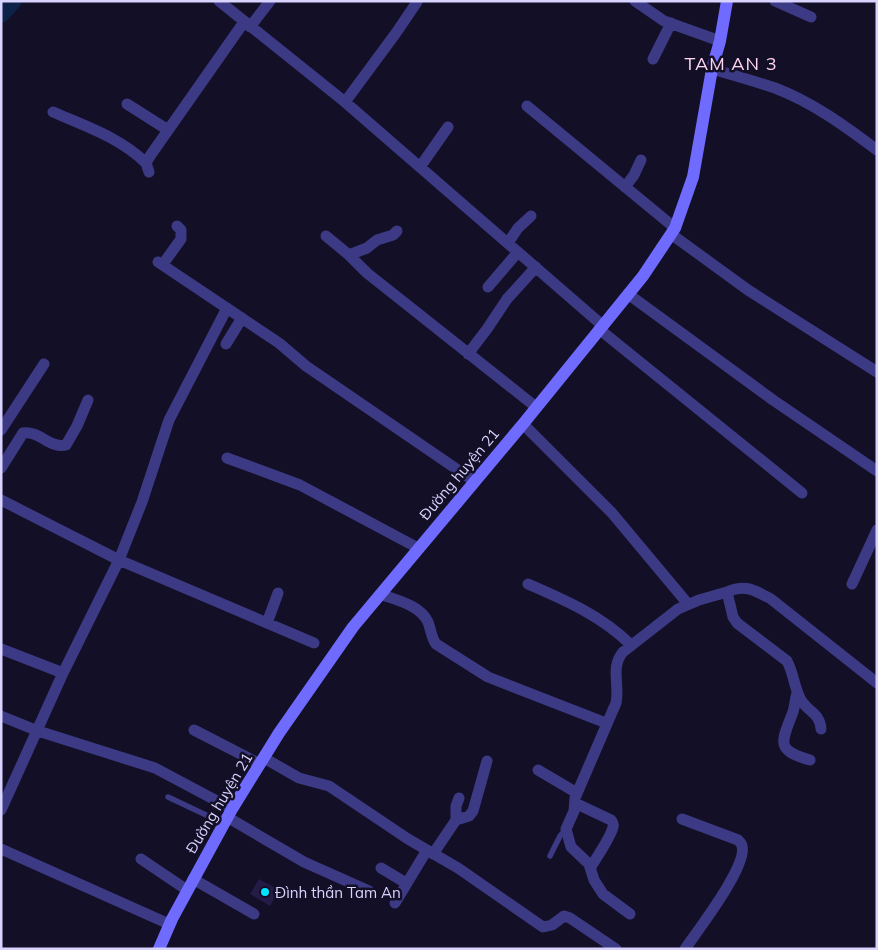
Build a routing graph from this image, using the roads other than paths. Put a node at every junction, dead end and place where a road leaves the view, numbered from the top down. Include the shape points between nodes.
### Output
1 (219, 1) edge
2 (270, 1) edge
3 (727, 1) edge
4 (775, 1) edge
5 (417, 2) edge
6 (638, 2) edge
7 (811, 16) dead end
8 (671, 23) junction
9 (247, 24) junction
10 (720, 41) junction
11 (652, 59) dead end
12 (712, 69) junction
13 (345, 102) junction
14 (127, 104) dead end
15 (527, 106) dead end
16 (53, 112) dead end
17 (448, 126) dead end
18 (168, 130) junction
19 (877, 150) edge
20 (641, 160) dead end
21 (420, 167) junction
22 (625, 187) junction
23 (531, 216) dead end
24 (177, 226) dead end
25 (397, 231) dead end
26 (673, 231) junction
27 (326, 236) dead end
28 (508, 243) junction
29 (518, 252) junction
30 (349, 254) junction
31 (536, 267) junction
32 (488, 287) dead end
33 (628, 294) junction
34 (227, 308) junction
35 (242, 318) junction
36 (601, 327) junction
37 (226, 344) dead end
38 (468, 354) junction
39 (44, 364) dead end
40 (877, 372) edge
41 (88, 400) dead end
42 (1, 406) edge
43 (536, 407) junction
44 (12, 411) junction
45 (523, 424) junction
46 (1, 430) edge
47 (227, 458) dead end
48 (1, 468) edge
49 (877, 472) edge
50 (474, 481) junction
51 (802, 493) dead end
52 (1, 500) edge
53 (877, 530) edge
54 (418, 548) junction
55 (118, 560) junction
56 (528, 584) dead end
57 (852, 584) dead end
58 (727, 592) junction
59 (278, 593) dead end
60 (380, 594) junction
61 (688, 604) junction
62 (267, 623) junction
63 (314, 643) dead end
64 (631, 645) junction
65 (1, 649) edge
66 (63, 673) junction
67 (877, 683) edge
68 (797, 692) junction
69 (1, 716) edge
70 (606, 724) junction
71 (821, 729) dead end
72 (194, 730) dead end
73 (38, 731) junction
74 (810, 760) dead end
75 (262, 761) junction
76 (487, 761) dead end
77 (538, 770) dead end
78 (168, 797) dead end
79 (459, 798) dead end
80 (576, 798) junction
81 (1, 810) edge
82 (227, 816) junction
83 (682, 819) dead end
84 (456, 820) junction
85 (566, 829) junction
86 (1, 849) edge
87 (430, 852) junction
88 (550, 856) dead end
89 (141, 859) dead end
90 (591, 867) junction
91 (381, 868) dead end
92 (406, 884) junction
93 (190, 885) junction
94 (369, 891) dead end
95 (394, 903) dead end
96 (254, 914) dead end
97 (630, 914) dead end
98 (169, 924) junction
99 (159, 949) edge
100 (616, 949) edge
101 (685, 949) edge

1 - 9 street
2 - 9 street
3 - 10 street, Đường huyện 21
4 - 7 street
5 - 13 street
6 - 8 street
8 - 10 street
8 - 11 street
9 - 13 street
9 - 18 street
10 - 12 street, Đường huyện 21
12 - 19 street via 801,100
12 - 26 street, Đường huyện 21 via 693,177
13 - 21 street
14 - 18 street
15 - 22 street
16 - 18 street via 110,137 128,148 148,168
17 - 21 street
20 - 22 street
21 - 28 street
22 - 26 street
23 - 28 street
24 - 34 street via 181,230 181,239 160,263
25 - 30 street
26 - 33 street, Đường huyện 21
26 - 40 street via 748,290
27 - 30 street
28 - 29 street
29 - 31 street
29 - 32 street
30 - 38 street via 366,274
31 - 36 street
31 - 38 street via 507,299
33 - 36 street, Đường huyện 21
33 - 49 street
34 - 35 street
34 - 55 street via 169,420 142,502
35 - 37 street
35 - 50 street
36 - 43 street, Đường huyện 21
36 - 51 street
38 - 43 street
39 - 44 street
41 - 48 street via 66,446 56,445 29,432 23,433
42 - 44 street
43 - 45 street, Đường huyện 21
44 - 46 street
45 - 50 street, Đường huyện 21
45 - 61 street via 612,513
47 - 54 street via 300,485
50 - 54 street, Đường huyện 21
52 - 55 street
53 - 57 street
54 - 60 street, Đường huyện 21
55 - 62 street
55 - 66 street
56 - 64 street via 605,621
58 - 61 street
58 - 67 street via 751,589 771,599
58 - 68 street via 733,617 787,661
59 - 62 street
60 - 70 street via 415,608 428,621 436,644 488,678
60 - 75 street, Đường huyện 21 via 352,627
61 - 64 street
62 - 63 street
64 - 70 street via 618,658 618,695
65 - 66 street
66 - 73 street
68 - 71 street via 819,718
68 - 74 street via 794,711 784,733 784,744 790,753
69 - 73 street
70 - 80 street
72 - 75 street
73 - 81 street
73 - 82 street via 155,768
75 - 82 street, Đường huyện 21
75 - 87 street via 300,778 329,786
76 - 84 street via 474,811
77 - 80 street
78 - 82 lane
79 - 84 street
80 - 85 street
80 - 90 street via 611,820 614,826
82 - 93 street, Đường huyện 21
82 - 94 street via 304,862
83 - 101 street via 738,840 742,845 730,883
84 - 87 street
85 - 88 lane
85 - 90 street via 571,847
86 - 98 street
87 - 92 street
87 - 100 street via 543,927 564,916
89 - 93 street
90 - 97 street via 594,880 603,894
91 - 92 street
92 - 95 street
93 - 96 street
93 - 98 street, Đường huyện 21
98 - 99 street, Đường huyện 21

